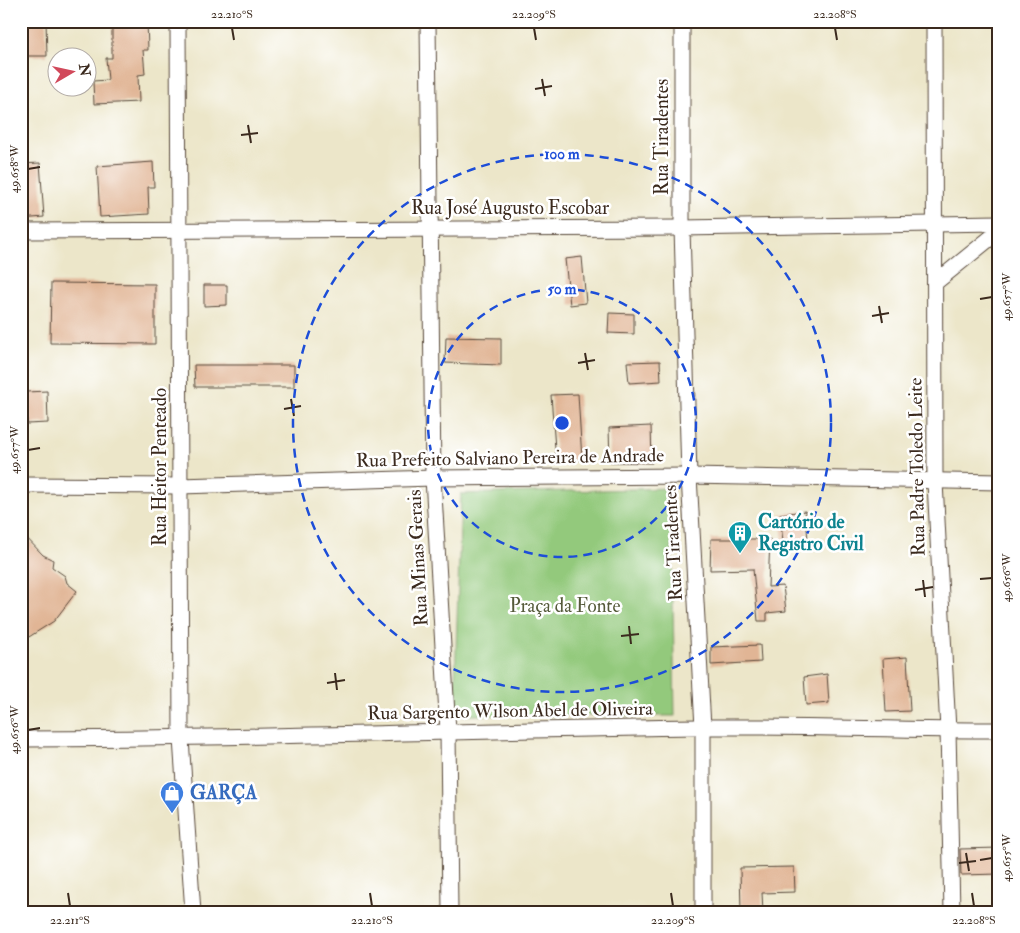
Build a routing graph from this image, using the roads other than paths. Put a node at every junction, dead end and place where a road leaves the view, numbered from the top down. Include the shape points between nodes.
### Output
1 (178, 21) edge
2 (428, 21) edge
3 (682, 21) edge
4 (934, 21) edge
5 (934, 223) junction
6 (999, 223) edge
7 (429, 227) junction
8 (682, 228) junction
9 (179, 229) junction
10 (21, 231) edge
11 (999, 231) edge
12 (935, 283) junction
13 (689, 476) junction
14 (433, 478) junction
15 (936, 482) junction
16 (999, 482) edge
17 (21, 485) edge
18 (180, 486) junction
19 (703, 727) junction
20 (948, 730) junction
21 (999, 730) edge
22 (448, 731) junction
23 (21, 739) edge
24 (181, 739) junction
25 (193, 912) edge
26 (450, 912) edge
27 (703, 912) edge
28 (952, 912) edge

1 - 9 street, Rua Heitor Penteado
2 - 7 street, Rua Minas Gerais
3 - 8 street, Rua Tiradentes
4 - 5 street, Rua Padre Toledo Leite
5 - 6 street, Rua José Augusto Escobar
5 - 8 street, Rua José Augusto Escobar
5 - 12 street, Rua Padre Toledo Leite
7 - 8 street, Rua José Augusto Escobar
7 - 9 street, Rua José Augusto Escobar
7 - 14 street, Rua Minas Gerais
8 - 13 street, Rua Tiradentes
9 - 10 street, Rua José Augusto Escobar
9 - 18 street, Rua Heitor Penteado
11 - 12 street
12 - 15 street, Rua Padre Toledo Leite
13 - 14 street, Rua Prefeito Salviano Pereira de Andrade
13 - 15 street, Rua Prefeito Salviano Pereira de Andrade
13 - 19 street, Rua Tiradentes
14 - 18 street, Rua Prefeito Salviano Pereira de Andrade
14 - 22 street, Rua Minas Gerais
15 - 16 street, Rua Prefeito Salviano Pereira de Andrade
15 - 20 street, Rua Padre Toledo Leite
17 - 18 street, Rua Prefeito Salviano Pereira de Andrade
18 - 24 street, Rua Heitor Penteado
19 - 20 street, Rua Sargento Wilson Abel de Oliveira
19 - 22 street, Rua Sargento Wilson Abel de Oliveira
19 - 27 street, Rua Tiradentes
20 - 21 street, Rua Sargento Wilson Abel de Oliveira
20 - 28 street, Rua Padre Toledo Leite
22 - 24 street, Rua Sargento Wilson Abel de Oliveira
22 - 26 street, Rua Minas Gerais
23 - 24 street, Rua Sargento Wilson Abel de Oliveira
24 - 25 street, Rua Heitor Penteado

